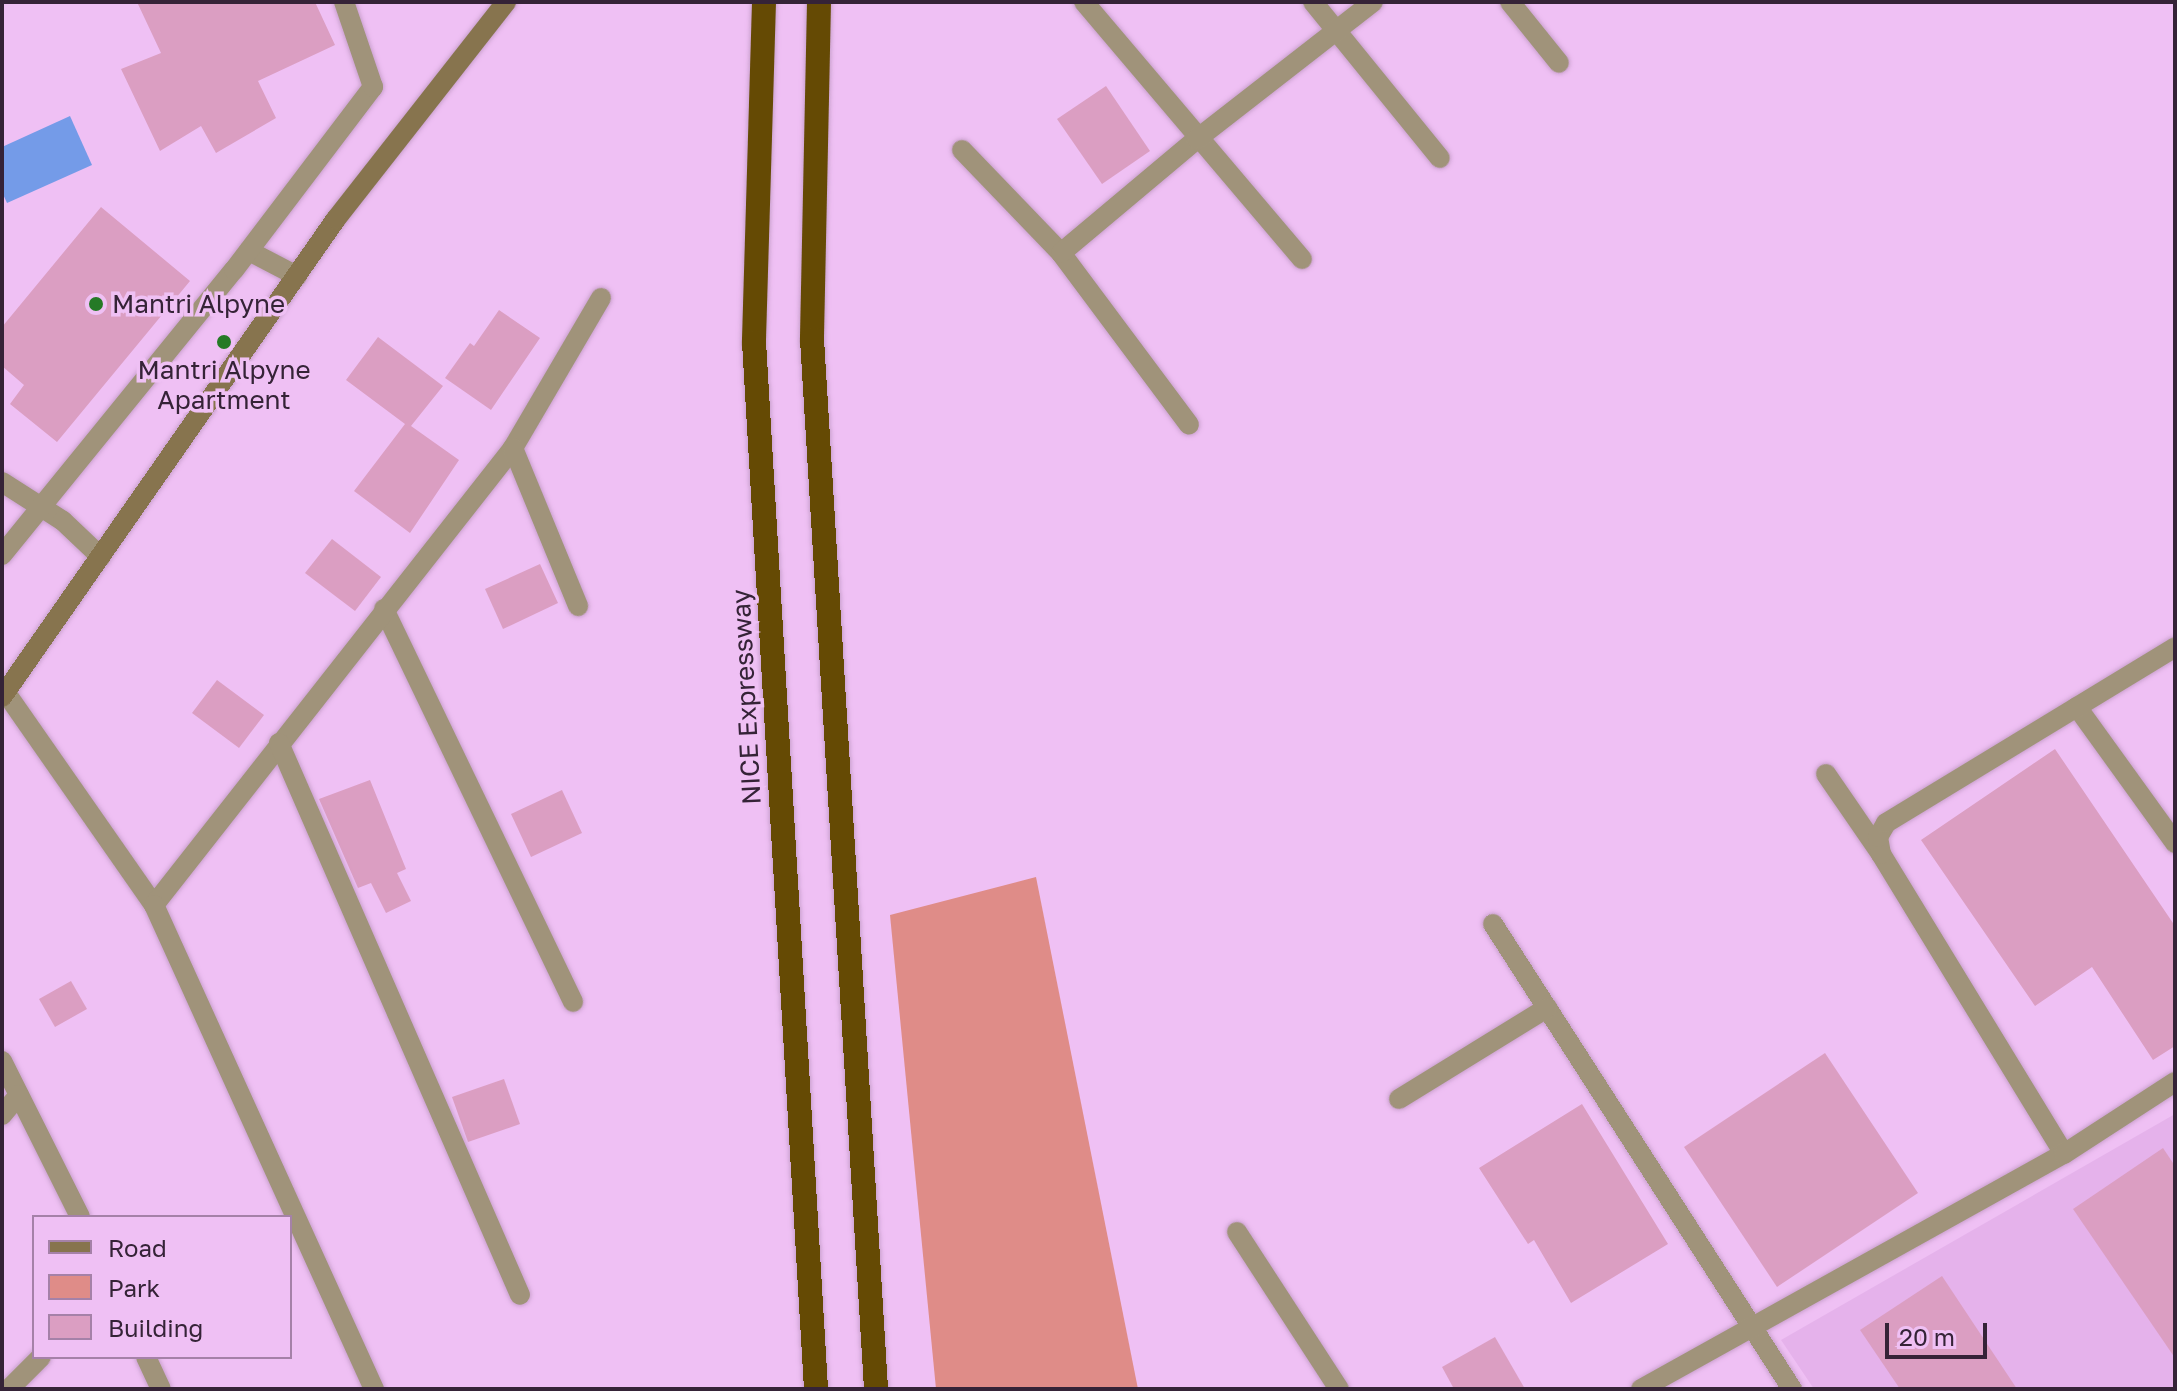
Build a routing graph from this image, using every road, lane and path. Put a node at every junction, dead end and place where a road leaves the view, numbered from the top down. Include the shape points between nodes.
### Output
1 (344, 2) edge
2 (506, 2) edge
3 (764, 2) edge
4 (819, 2) edge
5 (1084, 2) edge
6 (1313, 2) edge
7 (1373, 2) edge
8 (1510, 2) edge
9 (1337, 30) junction
10 (1559, 63) dead end
11 (1197, 139) junction
12 (962, 150) dead end
13 (1440, 158) dead end
14 (249, 251) junction
15 (1061, 253) junction
16 (1302, 259) dead end
17 (297, 276) junction
18 (601, 298) dead end
19 (1189, 425) dead end
20 (513, 448) junction
21 (2, 482) edge
22 (41, 506) junction
23 (2, 555) edge
24 (101, 557) junction
25 (578, 606) dead end
26 (384, 609) junction
27 (2175, 647) edge
28 (4, 695) edge
29 (2077, 707) junction
30 (279, 743) junction
31 (1826, 774) dead end
32 (2175, 843) edge
33 (1881, 854) junction
34 (154, 905) junction
35 (1493, 924) dead end
36 (573, 1002) dead end
37 (1547, 1008) junction
38 (2, 1061) edge
39 (2175, 1082) edge
40 (19, 1095) junction
41 (1399, 1099) dead end
42 (2, 1115) edge
43 (2064, 1154) junction
44 (79, 1215) edge
45 (1237, 1232) dead end
46 (520, 1295) dead end
47 (1752, 1327) junction
48 (39, 1359) edge
49 (147, 1359) edge
50 (9, 1389) edge
51 (161, 1389) edge
52 (374, 1389) edge
53 (816, 1389) edge
54 (876, 1389) edge
55 (1339, 1389) edge
56 (1641, 1389) edge
57 (1792, 1389) edge

1 - 14 street via 373,87
2 - 17 main road via 395,140
3 - 53 highway, NICE Expressway via 754,342
4 - 54 highway via 812,339
5 - 11 street
6 - 9 street
7 - 9 street
8 - 10 street
9 - 11 street
9 - 13 street
11 - 15 street
11 - 16 street
12 - 15 street
14 - 17 street
14 - 22 street
15 - 19 street
17 - 24 main road
18 - 20 street
20 - 25 street
20 - 26 street
21 - 22 street
22 - 23 street
22 - 24 street
24 - 28 main road
26 - 30 street
26 - 36 street
27 - 29 street
28 - 34 street
29 - 32 street
29 - 33 street via 1886,823 1878,837
30 - 34 street
30 - 46 street
31 - 33 street
33 - 43 street
34 - 52 street
35 - 37 street
37 - 41 street
37 - 47 street
38 - 40 street
39 - 43 street
40 - 42 street
40 - 44 street
43 - 47 street
45 - 55 street
47 - 56 street
47 - 57 street
48 - 50 street
49 - 51 street

